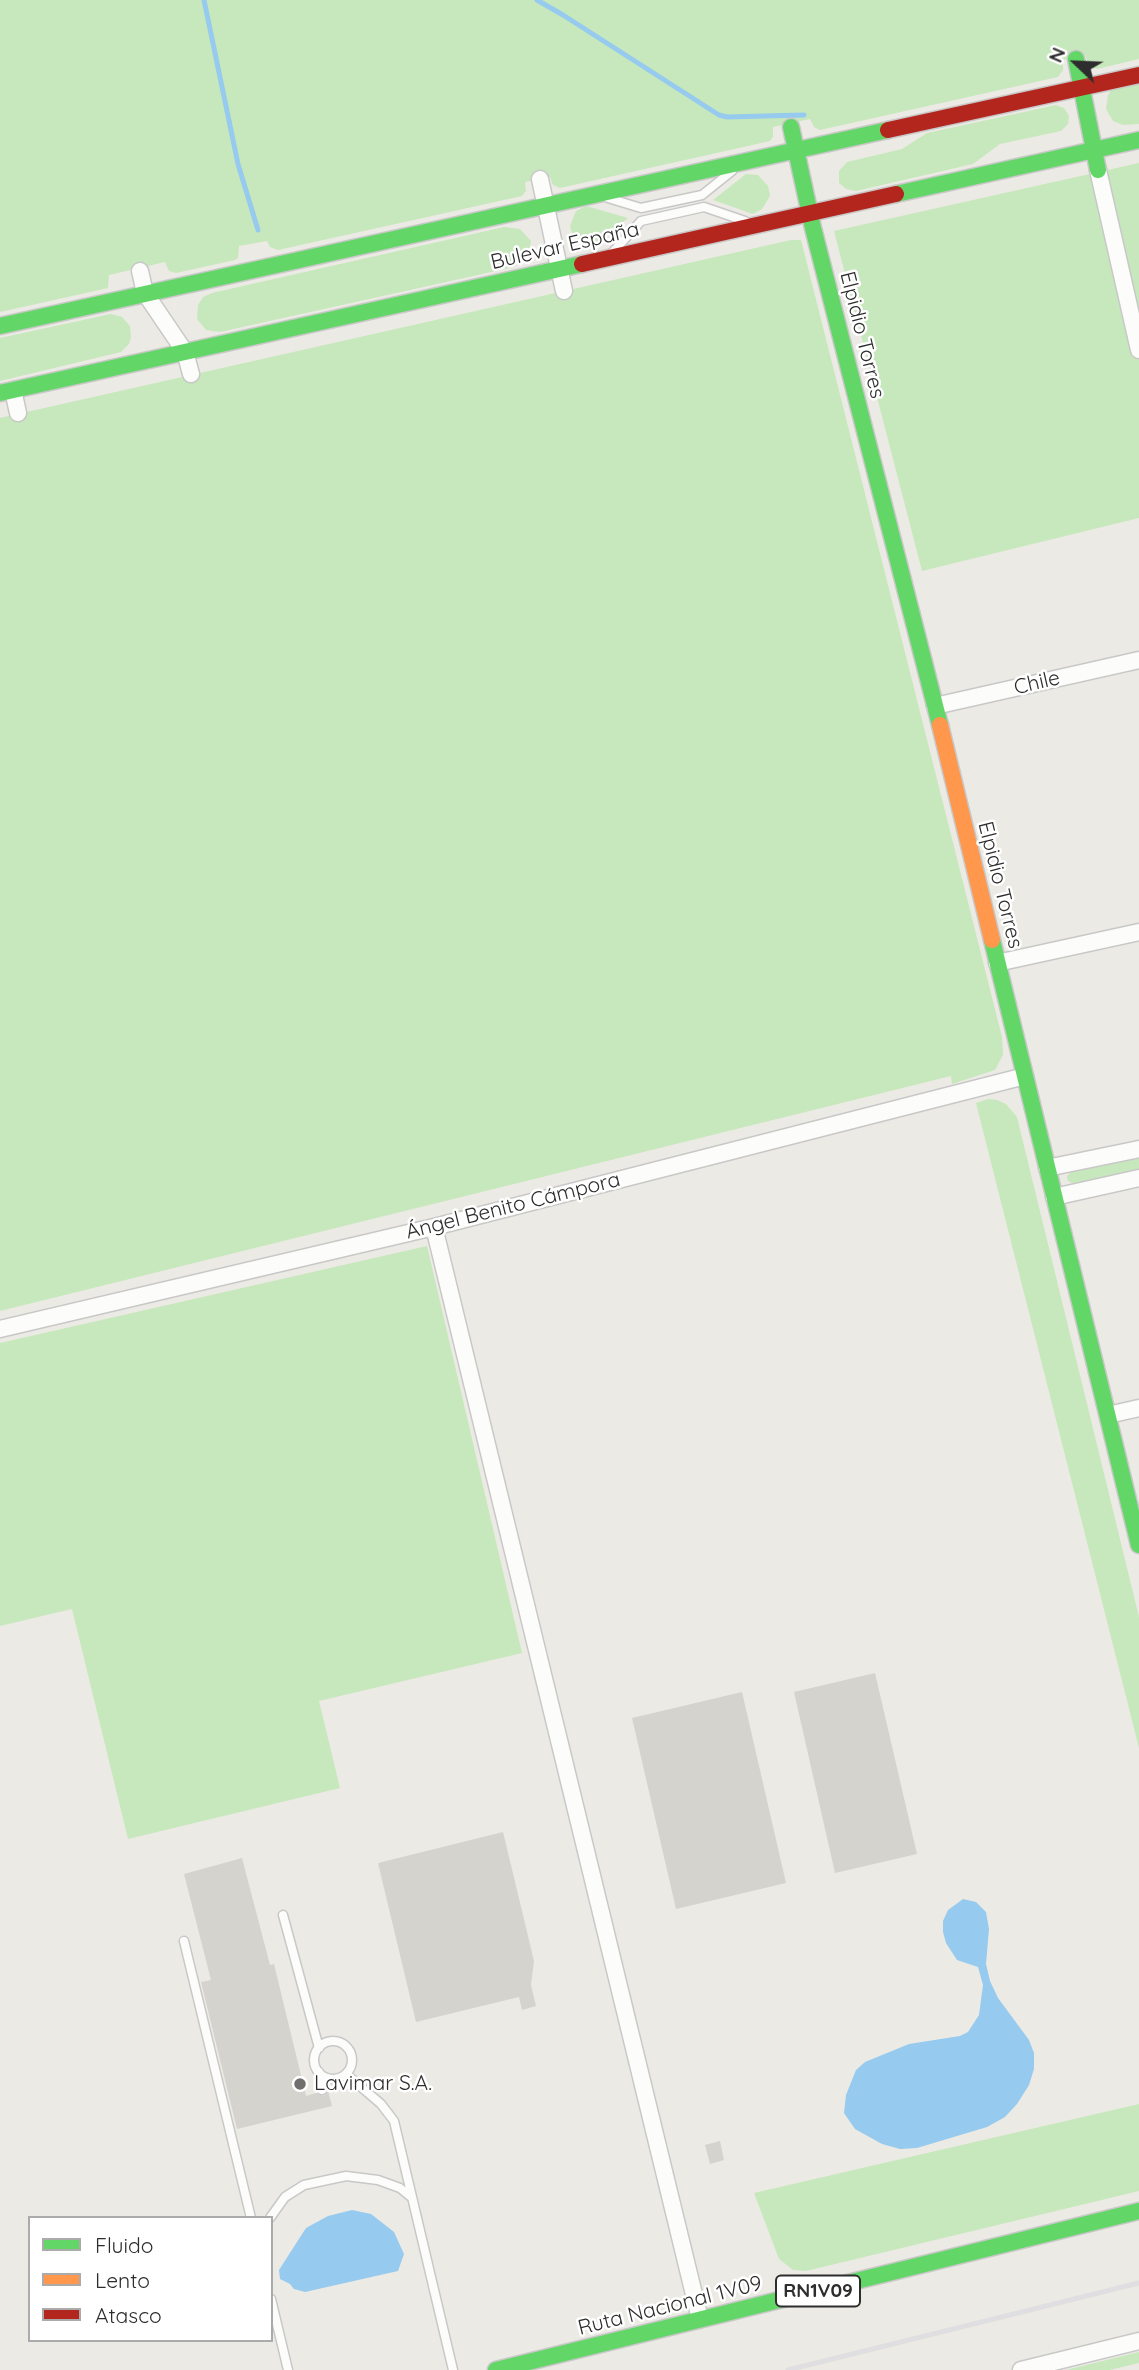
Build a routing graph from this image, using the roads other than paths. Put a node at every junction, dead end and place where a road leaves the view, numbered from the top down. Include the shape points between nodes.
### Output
1 (1076, 59) dead end
2 (1139, 75) edge
3 (1082, 88) junction
4 (791, 127) dead end
5 (1139, 140) edge
6 (1094, 150) junction
7 (797, 152) junction
8 (1098, 170) joint
9 (540, 179) dead end
10 (546, 207) junction
11 (810, 212) junction
12 (756, 225) junction
13 (607, 258) junction
14 (559, 268) junction
15 (140, 271) dead end
16 (564, 291) dead end
17 (145, 293) junction
18 (0, 326) edge
19 (1139, 350) edge
20 (186, 352) junction
21 (191, 374) dead end
22 (6, 391) edge
23 (19, 413) dead end
24 (1139, 660) edge
25 (935, 706) junction
26 (1139, 932) edge
27 (997, 963) junction
28 (1025, 1076) junction
29 (1139, 1149) edge
30 (1048, 1168) junction
31 (1139, 1178) edge
32 (1054, 1197) junction
33 (434, 1227) junction
34 (0, 1329) edge
35 (1139, 1408) edge
36 (1108, 1415) junction
37 (1139, 1545) edge
38 (283, 1915) dead end
39 (184, 1941) dead end
40 (319, 2048) junction
41 (318, 2072) junction
42 (346, 2074) junction
43 (322, 2090) dead end
44 (412, 2197) junction
45 (1139, 2211) edge
46 (251, 2216) edge
47 (271, 2216) edge
48 (273, 2308) edge
49 (700, 2319) junction
50 (1139, 2341) edge
51 (288, 2370) edge
52 (453, 2370) edge
53 (496, 2370) edge
54 (1021, 2370) edge

1 - 3 main road
2 - 3 main road, Bulevar España
3 - 6 main road
3 - 7 main road, Bulevar España
4 - 7 main road, Elpidio Torres
5 - 6 main road, Bulevar España
6 - 8 main road
6 - 11 main road, Bulevar España
7 - 10 main road, Bulevar España
7 - 11 main road, Elpidio Torres
8 - 19 street
9 - 10 street
10 - 14 street
10 - 17 main road, Bulevar España
11 - 12 main road, Bulevar España
11 - 25 main road, Elpidio Torres
12 - 13 main road, Bulevar España
12 - 13 lane via 704,207 640,221
13 - 14 main road, Bulevar España
14 - 16 street
14 - 20 main road, Bulevar España
15 - 17 street
17 - 18 main road, Bulevar España
17 - 20 street
20 - 21 street
20 - 22 main road, Bulevar España
22 - 23 street
24 - 25 street, Chile
25 - 27 main road, Elpidio Torres
26 - 27 street
27 - 28 main road, Elpidio Torres
28 - 30 main road, Elpidio Torres
28 - 33 street, Ángel Benito Cámpora
29 - 30 street
30 - 32 main road, Elpidio Torres
31 - 32 street
32 - 36 main road, Elpidio Torres
33 - 34 street, Ángel Benito Cámpora
33 - 49 street
35 - 36 street
36 - 37 main road, Elpidio Torres
38 - 40 lane
39 - 46 lane
40 - 41 lane via 314,2060
40 - 42 lane via 331,2041 347,2047 352,2063
41 - 42 lane via 329,2078
41 - 43 lane
42 - 44 lane via 394,2121
44 - 47 lane via 378,2179 346,2176 304,2185 285,2197
44 - 52 lane
45 - 49 main road, Ruta Nacional 1V09 / RN1V09
48 - 51 lane
49 - 53 main road, Ruta Nacional 1V09 / RN1V09
50 - 54 street

